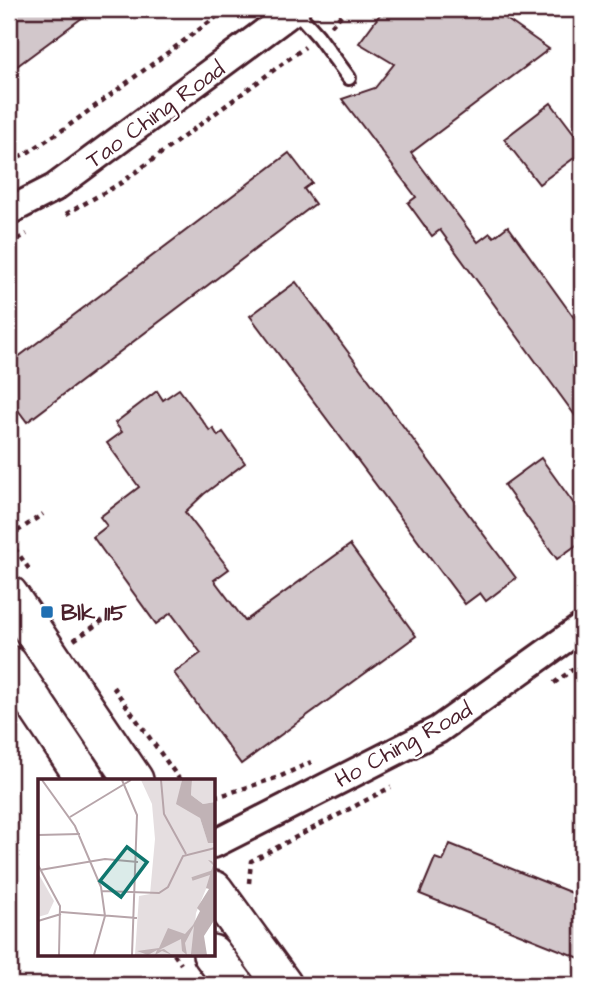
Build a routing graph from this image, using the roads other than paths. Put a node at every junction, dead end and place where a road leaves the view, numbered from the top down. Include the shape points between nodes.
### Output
1 (296, 9) edge
2 (349, 78) dead end
3 (9, 211) edge
4 (9, 595) edge
5 (582, 627) edge
6 (9, 666) edge
7 (85, 779) edge
8 (133, 779) edge
9 (215, 844) edge
10 (231, 890) edge
11 (213, 956) edge
12 (235, 985) edge
13 (283, 985) edge

1 - 2 lane
1 - 3 street, Tao Ching Road via 54,188
4 - 8 street
5 - 9 street, Ho Ching Road via 438,730
6 - 7 street
10 - 13 street
11 - 12 street

